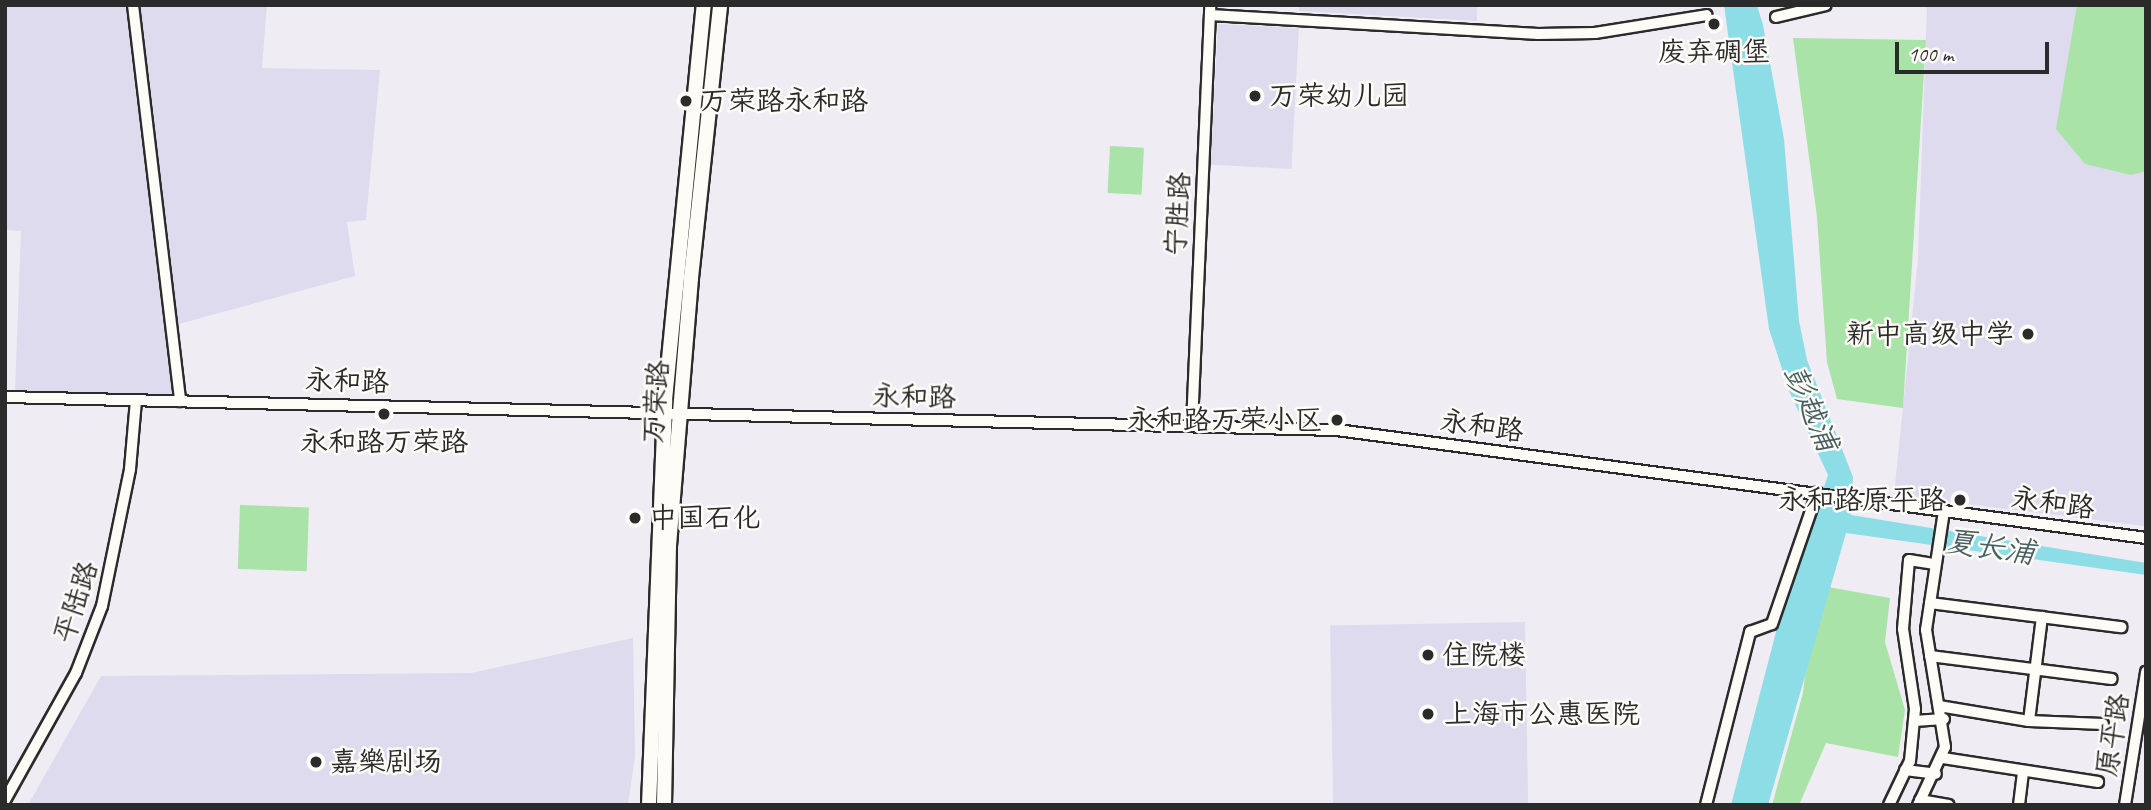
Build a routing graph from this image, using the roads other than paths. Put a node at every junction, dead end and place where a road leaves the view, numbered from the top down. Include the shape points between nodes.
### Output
1 (133, 5) edge
2 (704, 5) edge
3 (720, 5) edge
4 (1826, 5) edge
5 (1210, 10) edge
6 (1707, 15) dead end
7 (1776, 17) dead end
8 (5, 397) edge
9 (135, 400) junction
10 (180, 401) junction
11 (672, 414) junction
12 (1192, 425) junction
13 (1817, 494) junction
14 (1944, 511) junction
15 (2146, 538) edge
16 (1935, 564) junction
17 (1930, 603) junction
18 (2042, 617) junction
19 (2121, 627) dead end
20 (1930, 656) junction
21 (2036, 670) junction
22 (2146, 672) edge
23 (2112, 680) dead end
24 (2143, 703) edge
25 (1939, 706) junction
26 (1944, 719) junction
27 (1913, 721) junction
28 (2029, 721) junction
29 (2103, 724) dead end
30 (1943, 758) junction
31 (1905, 770) junction
32 (1936, 774) junction
33 (2023, 774) junction
34 (2098, 782) dead end
35 (5, 800) edge
36 (1919, 802) edge
37 (649, 805) edge
38 (664, 805) edge
39 (1706, 805) edge
40 (1889, 805) edge
41 (1949, 805) edge
42 (2019, 805) edge
43 (2125, 805) edge

1 - 10 street
2 - 11 main road, 万荣路
3 - 11 main road, 万荣路
4 - 7 street
5 - 6 street via 1538,34 1595,33
5 - 12 street, 宁胜路
8 - 9 street, 永和路
9 - 10 street, 永和路
9 - 35 street, 平陆路 via 131,469 102,606 76,673
10 - 11 street, 永和路
11 - 12 street, 永和路
11 - 37 main road, 万荣路
11 - 38 main road, 万荣路
12 - 13 street, 永和路 via 1337,430
13 - 14 street, 永和路
13 - 39 street via 1772,624 1750,632
14 - 15 street, 永和路
14 - 16 street
16 - 17 street
16 - 27 street via 1909,560 1903,629
17 - 18 street
17 - 20 street via 1926,630
18 - 19 street
18 - 21 street
20 - 21 street
20 - 25 street
21 - 23 street
21 - 28 street
22 - 24 street, 原平路
24 - 43 street, 原平路
25 - 26 street
25 - 28 street
26 - 27 street
26 - 30 street
27 - 31 street
28 - 29 street
30 - 32 street
30 - 33 street
31 - 32 street
31 - 40 street
32 - 36 street
33 - 34 street
33 - 42 street
36 - 41 street

